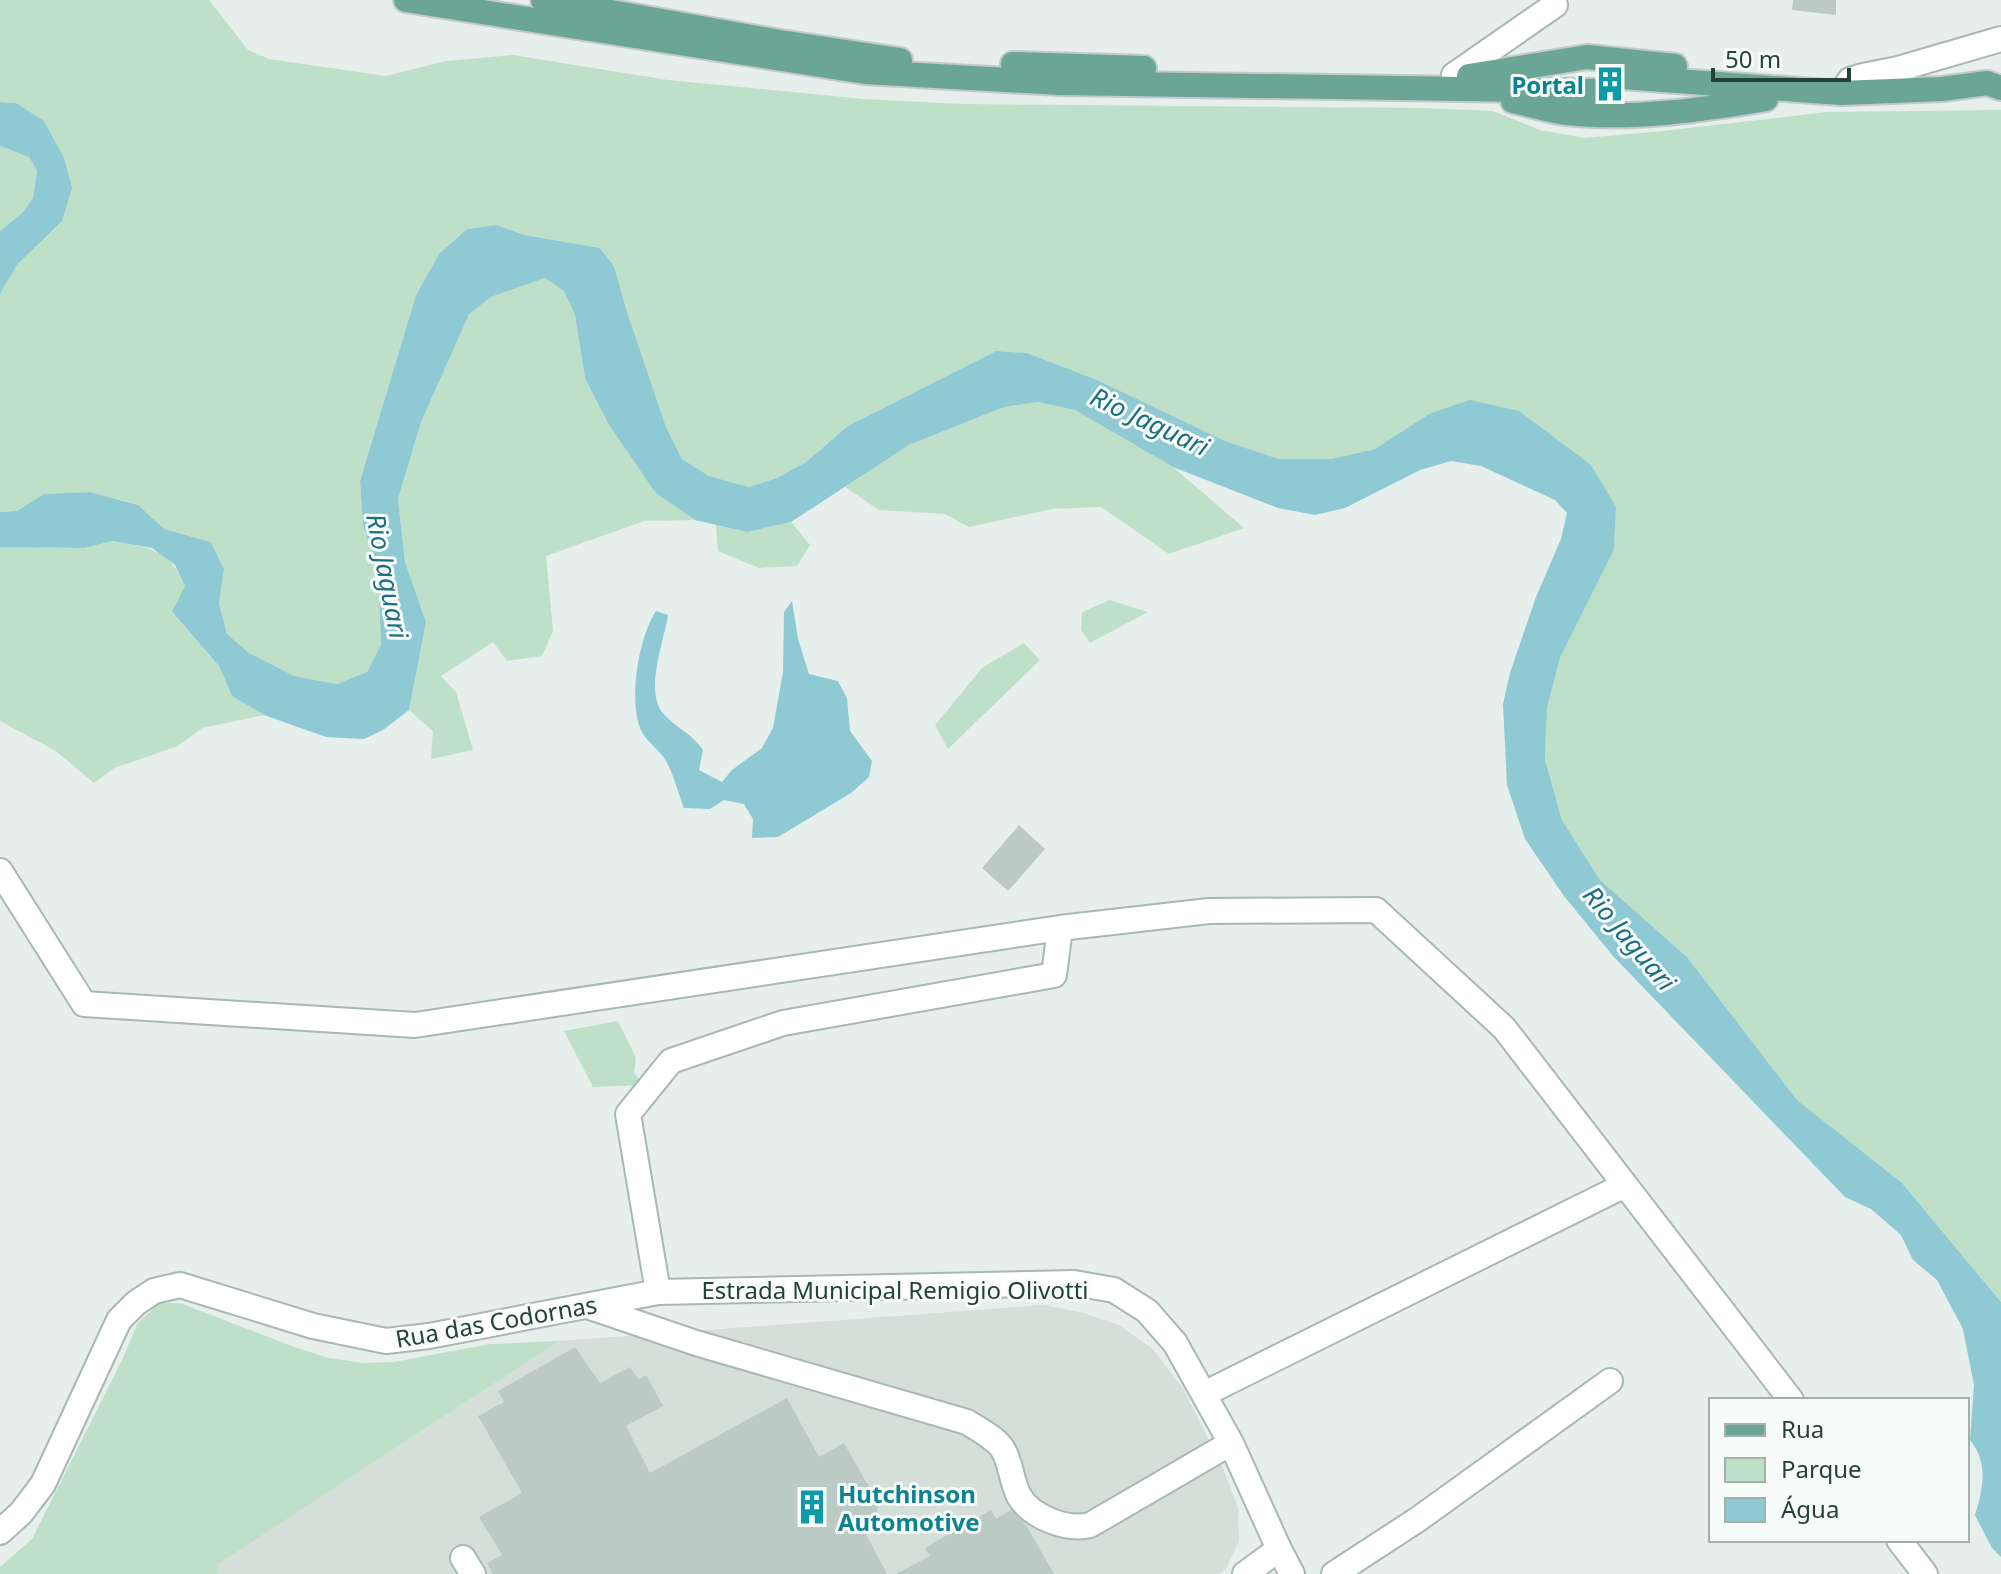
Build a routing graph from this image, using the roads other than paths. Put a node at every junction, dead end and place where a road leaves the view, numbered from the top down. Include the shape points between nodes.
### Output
1 (406, 0) edge
2 (543, 0) edge
3 (610, 0) edge
4 (1555, 5) dead end
5 (657, 20) junction
6 (2001, 39) edge
7 (1461, 80) junction
8 (1996, 81) edge
9 (1795, 91) junction
10 (1841, 93) junction
11 (0, 871) edge
12 (1060, 928) junction
13 (1625, 1185) junction
14 (658, 1292) junction
15 (588, 1306) junction
16 (1610, 1381) dead end
17 (1204, 1394) junction
18 (1789, 1398) edge
19 (1231, 1443) junction
20 (0, 1532) edge
21 (1901, 1542) edge
22 (1279, 1549) junction
23 (1245, 1574) edge
24 (1292, 1574) edge
25 (1334, 1574) edge
26 (1925, 1574) edge

1 - 7 main road via 865,72 1060,83
2 - 5 main road
3 - 5 street
4 - 7 street
5 - 7 main road via 912,62
6 - 10 street via 1850,80
7 - 9 main road
7 - 9 main road via 1587,57 1697,70
7 - 9 main road via 1567,113 1658,113
8 - 10 main road
9 - 10 main road
11 - 12 street via 84,1004 415,1025
12 - 13 street via 1209,911 1376,910 1504,1028
12 - 14 street via 1054,975 783,1023 671,1061 628,1114
13 - 17 street
13 - 18 street
14 - 15 street, Rua das Codornas
14 - 17 street, Estrada Municipal Remigio Olivotti via 1074,1283 1114,1290 1147,1311 1166,1332
15 - 19 street via 967,1422 1002,1448 1020,1497 1033,1512 1067,1526 1090,1525
15 - 20 street, Rua das Codornas via 386,1341 313,1326 180,1285 154,1291 119,1320 43,1484
16 - 25 street
17 - 19 street, Estrada Municipal Remigio Olivotti
19 - 22 street, Estrada Municipal Remigio Olivotti
21 - 26 street
22 - 23 street
22 - 24 street, Estrada Municipal Remigio Olivotti

